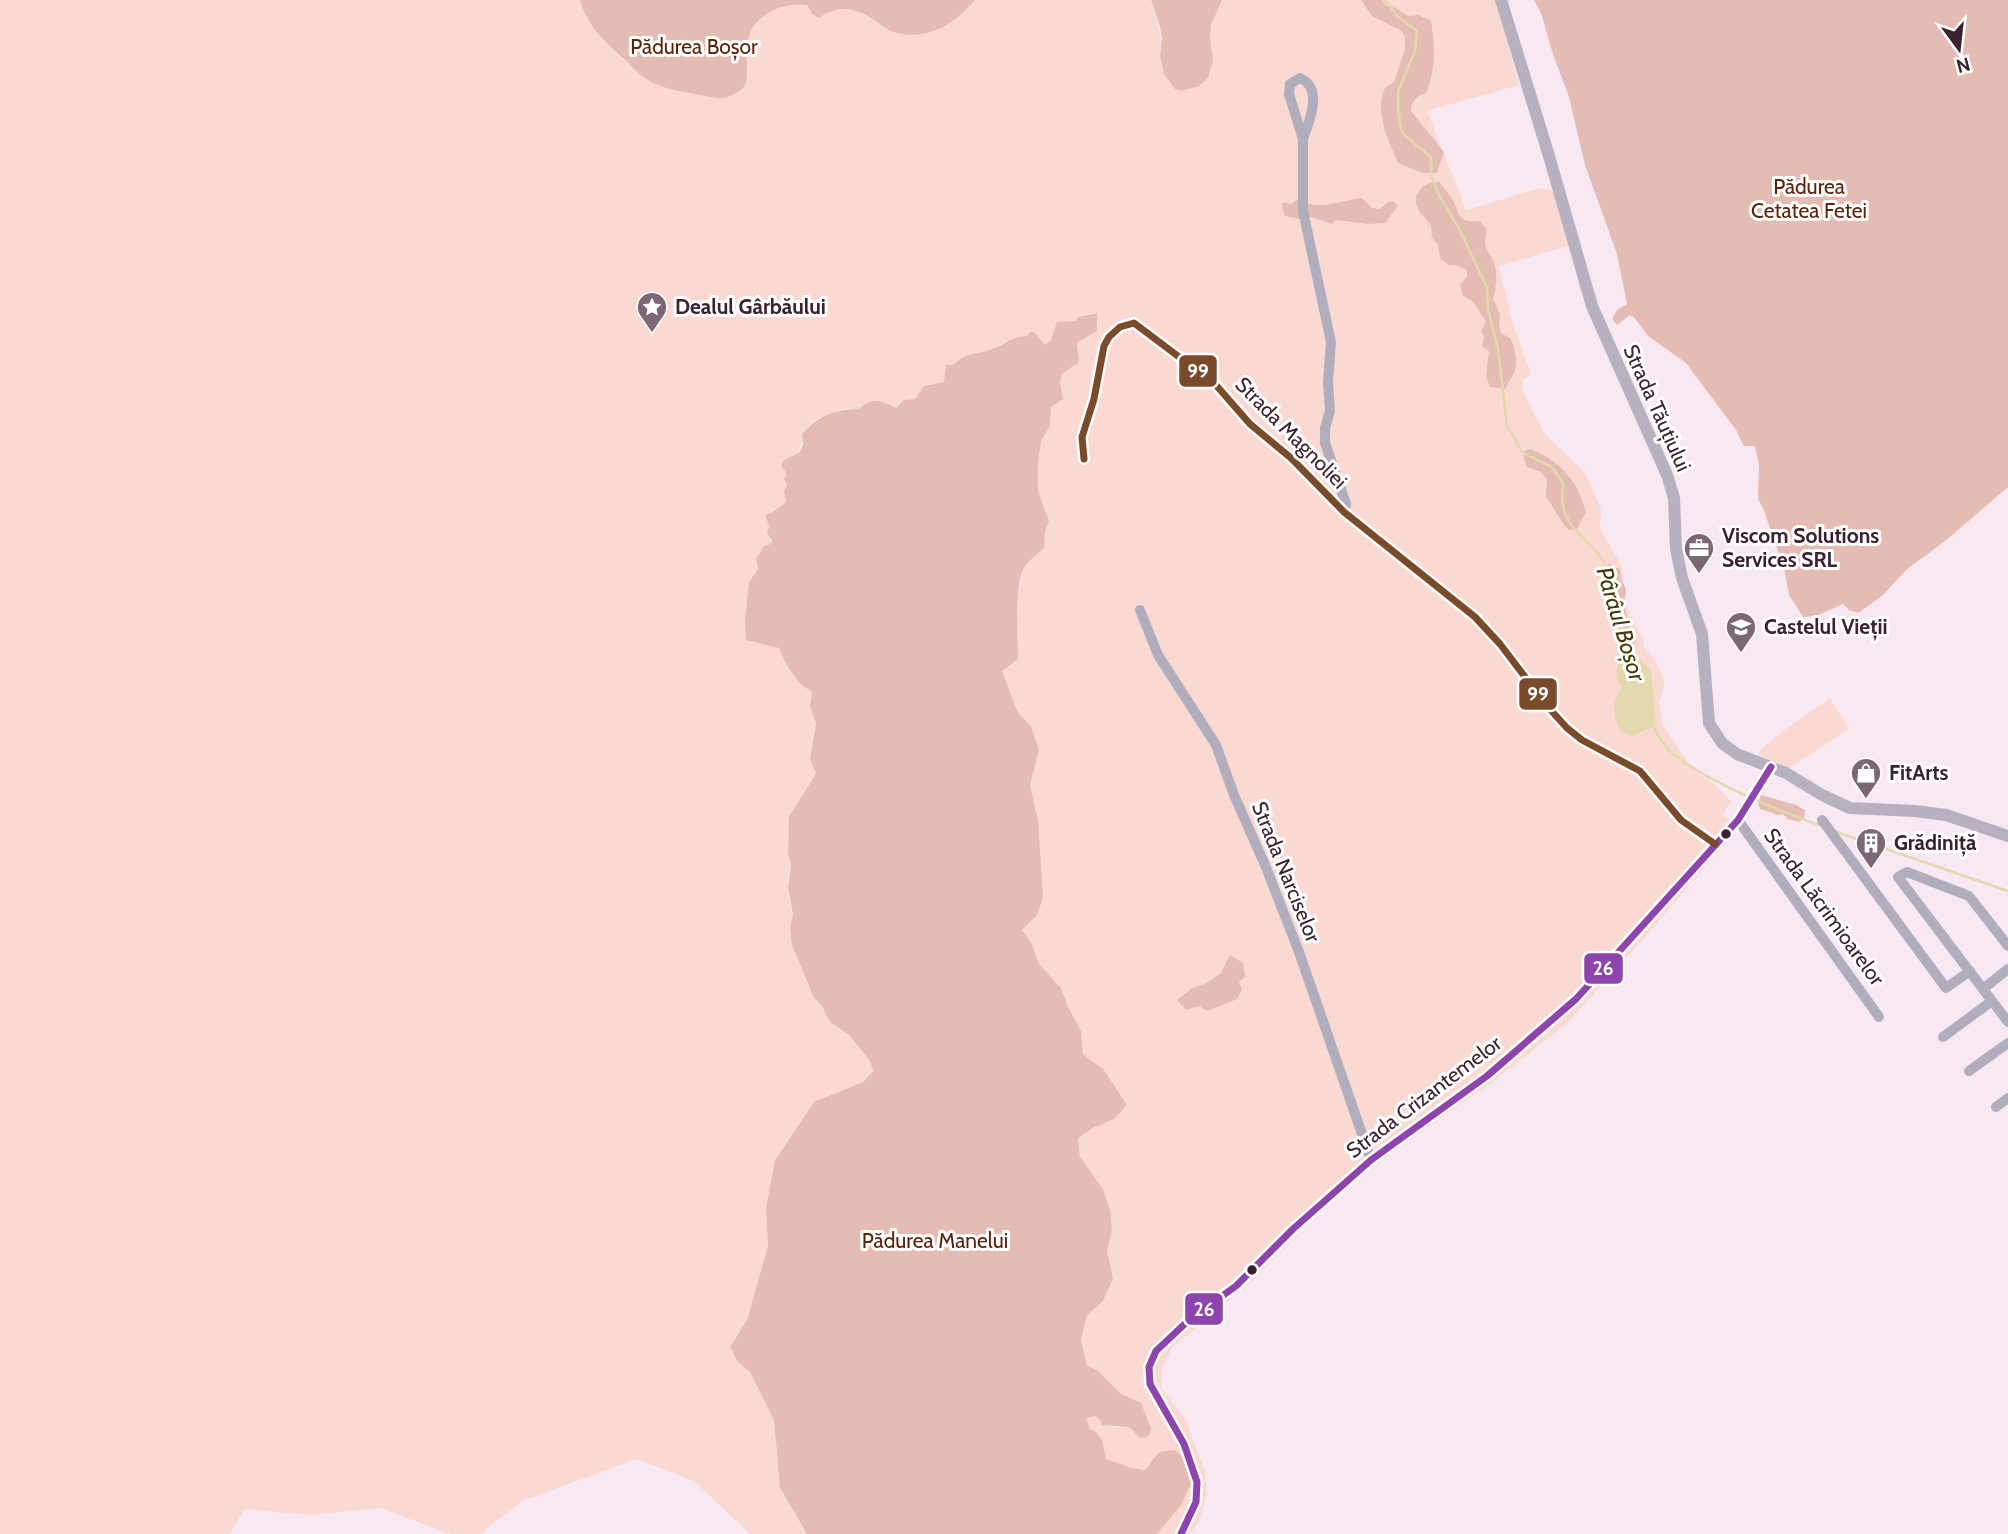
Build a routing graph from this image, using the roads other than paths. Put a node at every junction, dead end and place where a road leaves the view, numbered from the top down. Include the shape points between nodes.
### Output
1 (1501, 0) edge
2 (1303, 139) junction
3 (1084, 459) dead end
4 (1344, 512) junction
5 (1140, 610) dead end
6 (1772, 771) junction
7 (1738, 820) junction
8 (1822, 820) dead end
9 (2008, 836) edge
10 (1715, 844) junction
11 (2008, 946) edge
12 (2008, 969) edge
13 (1970, 971) junction
14 (1983, 989) junction
15 (1992, 1001) junction
16 (1879, 1017) dead end
17 (2008, 1022) edge
18 (1943, 1037) dead end
19 (2008, 1043) edge
20 (1969, 1071) dead end
21 (2008, 1098) edge
22 (1996, 1107) dead end
23 (1371, 1160) junction
24 (1181, 1534) edge

1 - 6 main road, Strada Tăuțiului via 1591,306 1674,498 1676,549 1702,634 1711,729 1737,754
2 - 2 street via 1289,94 1290,84 1300,78 1310,87 1314,109
2 - 4 street via 1303,211 1331,342 1325,443 1346,504
3 - 4 street, Strada Magnoliei via 1082,437 1104,346 1120,327 1134,323 1215,384 1250,424
4 - 10 street via 1475,617 1560,723 1640,771 1681,820
5 - 23 street, Strada Narciselor via 1158,655 1216,745 1299,952
6 - 7 street, Strada Crizantemelor
6 - 9 main road, Strada Tăuțiului via 1850,808 1946,815
7 - 10 street, Strada Crizantemelor
7 - 16 street, Strada Lăcrimioarelor
8 - 13 street via 1946,988
10 - 23 street, Strada Crizantemelor via 1576,999 1487,1076
11 - 13 street via 1969,896 1907,872 1898,877
12 - 14 street
13 - 14 street
14 - 15 street
15 - 17 street
15 - 18 street
19 - 20 street
21 - 22 street
23 - 24 street, Strada Crizantemelor via 1236,1286 1181,1326 1152,1357 1150,1384 1178,1433 1197,1482 1196,1502

